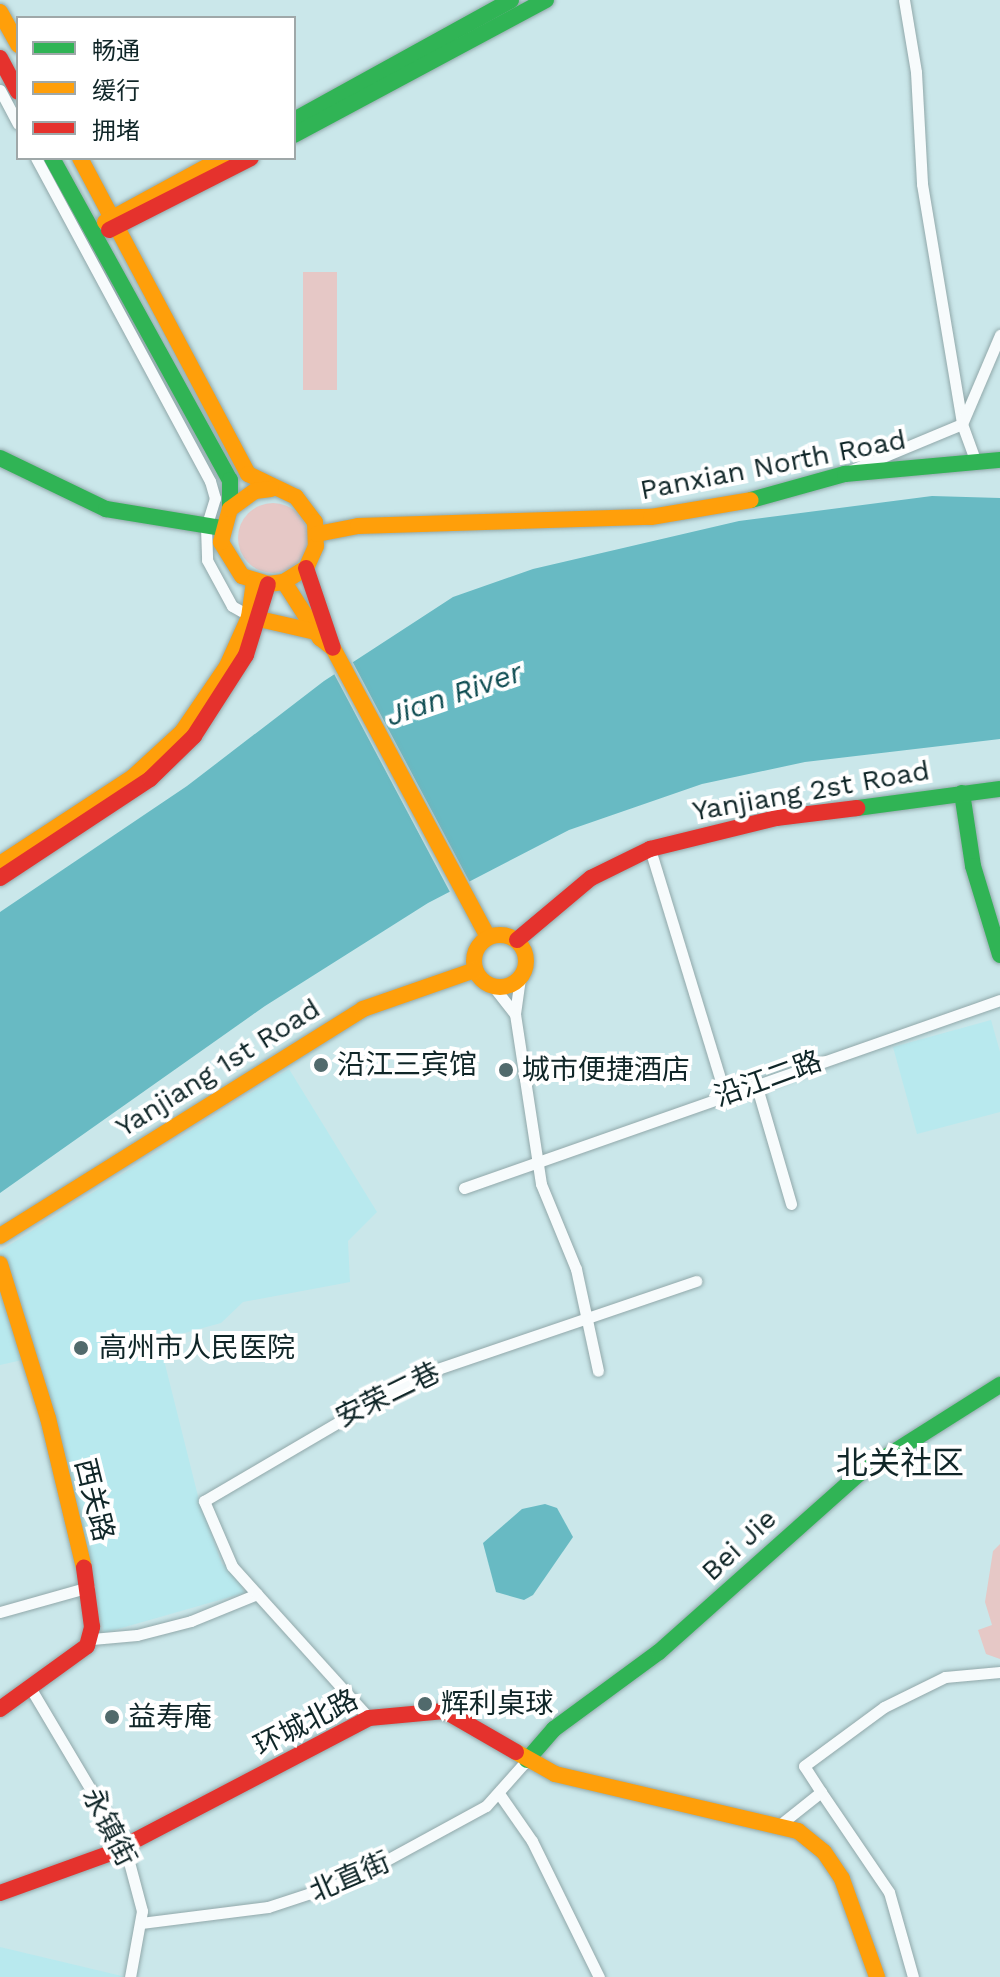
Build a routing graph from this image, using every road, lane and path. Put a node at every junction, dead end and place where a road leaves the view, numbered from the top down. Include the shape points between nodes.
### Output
1 (511, 0) edge
2 (546, 0) edge
3 (904, 0) edge
4 (0, 12) edge
5 (16, 41) edge
6 (0, 58) edge
7 (16, 88) edge
8 (0, 90) edge
9 (296, 119) edge
10 (16, 120) edge
11 (296, 134) edge
12 (37, 160) edge
13 (53, 160) edge
14 (81, 160) edge
15 (220, 160) edge
16 (247, 160) edge
17 (114, 223) junction
18 (86, 235) junction
19 (1000, 335) edge
20 (962, 424) junction
21 (0, 458) edge
22 (975, 460) junction
23 (1000, 460) edge
24 (845, 474) junction
25 (271, 489) junction
26 (230, 509) junction
27 (214, 528) junction
28 (317, 534) junction
29 (306, 568) junction
30 (269, 583) junction
31 (254, 618) junction
32 (316, 632) junction
33 (333, 648) junction
34 (1000, 789) edge
35 (962, 793) junction
36 (650, 849) junction
37 (0, 864) edge
38 (0, 878) edge
39 (488, 937) junction
40 (517, 940) junction
41 (1000, 955) edge
42 (475, 970) junction
43 (520, 978) junction
44 (493, 986) junction
45 (1000, 1000) edge
46 (515, 1014) junction
47 (756, 1084) junction
48 (725, 1095) junction
49 (539, 1165) junction
50 (464, 1188) dead end
51 (791, 1204) dead end
52 (0, 1236) edge
53 (0, 1264) edge
54 (696, 1281) dead end
55 (585, 1315) junction
56 (598, 1371) dead end
57 (1000, 1385) edge
58 (89, 1587) junction
59 (257, 1594) junction
60 (0, 1612) edge
61 (92, 1639) junction
62 (999, 1671) edge
63 (31, 1689) junction
64 (0, 1709) edge
65 (369, 1718) junction
66 (527, 1760) junction
67 (821, 1792) junction
68 (500, 1795) junction
69 (782, 1823) junction
70 (125, 1847) junction
71 (0, 1893) edge
72 (141, 1923) junction
73 (130, 1977) edge
74 (599, 1977) edge
75 (877, 1977) edge
76 (913, 1977) edge

1 - 9 street
2 - 11 street
3 - 20 street via 916,72 922,184
4 - 5 street
6 - 7 street
8 - 10 street
12 - 18 street
13 - 18 street
14 - 17 street
15 - 17 street
16 - 17 street
17 - 18 street
17 - 25 street via 248,474
18 - 26 street via 230,480
18 - 27 street via 210,481
19 - 20 street
20 - 22 street
20 - 24 street
21 - 27 street via 106,509
22 - 23 street, Panxian North Road
22 - 24 street, Panxian North Road
24 - 28 street, Panxian North Road via 777,495 651,517 358,526
25 - 26 street via 255,491
25 - 28 street via 304,503
26 - 27 street
27 - 30 street via 225,555
27 - 31 street via 212,573 232,606
28 - 29 street
29 - 30 street
29 - 33 street
30 - 31 street
30 - 32 street
31 - 32 street
31 - 37 street via 206,700 159,755
31 - 38 street via 229,686 172,759 103,813
32 - 33 street
33 - 39 street
34 - 35 street, Yanjiang 2st Road
35 - 36 street, Yanjiang 2st Road via 776,818
35 - 41 street via 973,866
36 - 40 street, Yanjiang 2st Road via 591,878
36 - 48 street
39 - 40 street via 503,934
39 - 42 street via 477,947
40 - 43 street via 527,962
42 - 44 street
42 - 52 street, Yanjiang 1st Road via 363,1009
43 - 44 street
43 - 46 street
44 - 46 street
45 - 47 street, 沿江二路
46 - 49 street
47 - 48 street, 沿江二路
47 - 51 street
48 - 49 street, 沿江二路
49 - 50 street, 沿江二路
49 - 55 street via 547,1203 576,1269
53 - 58 street, 西关路 via 39,1387
54 - 55 street, 安荣二巷
55 - 56 street
55 - 59 street, 安荣二巷 via 417,1376 204,1501 232,1566
57 - 66 street, Bei Jie via 859,1474 659,1652 554,1729
58 - 60 street
58 - 61 street, 西关路
59 - 61 street via 191,1621 137,1635
59 - 65 street
61 - 63 street
62 - 67 street via 945,1677 917,1687 804,1766
63 - 64 street
63 - 70 street, 永镇街
65 - 66 street, 环城北路 via 406,1711 454,1713
65 - 70 street, 环城北路
66 - 68 street, 北直街
66 - 69 street, 环城北路 via 568,1778
67 - 69 street
67 - 76 street via 889,1892
68 - 72 street, 北直街 via 399,1857 322,1891 268,1907
68 - 74 street via 532,1841
69 - 75 street via 813,1841 837,1868
70 - 71 street, 环城北路
70 - 72 street, 永镇街 via 138,1889
72 - 73 street, 永镇街

